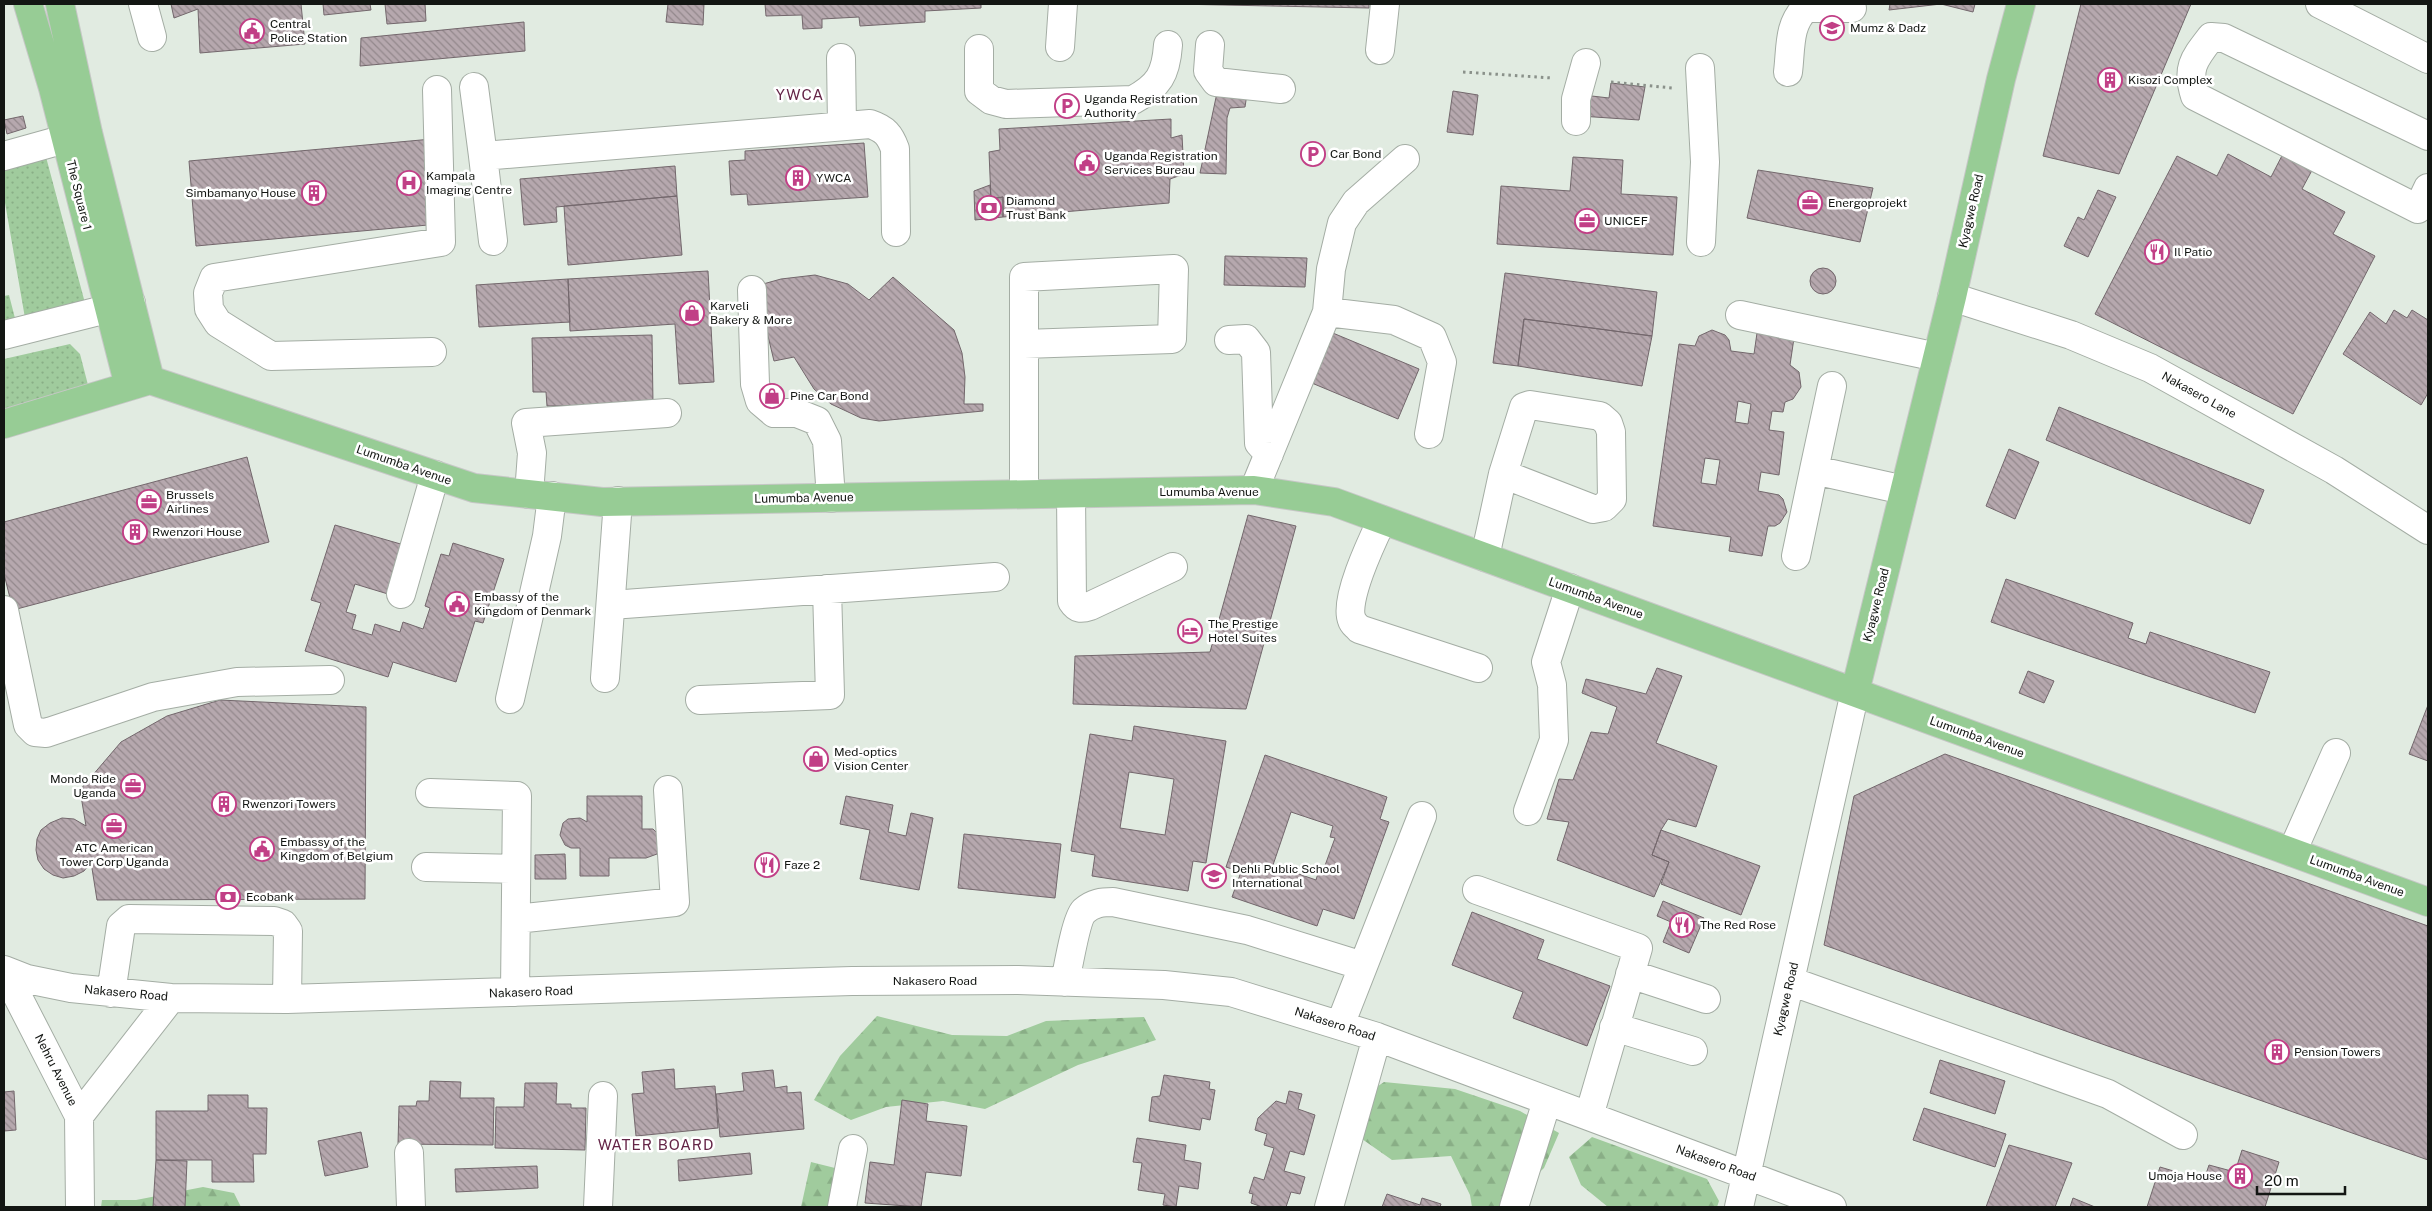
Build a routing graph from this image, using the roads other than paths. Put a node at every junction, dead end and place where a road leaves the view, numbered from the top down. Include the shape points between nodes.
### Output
1 (28, 4) edge
2 (60, 4) edge
3 (143, 4) edge
4 (1063, 4) edge
5 (1385, 4) edge
6 (2021, 4) edge
7 (2320, 4) edge
8 (1852, 8) dead end
9 (152, 37) dead end
10 (1168, 45) dead end
11 (1210, 45) dead end
12 (1060, 47) dead end
13 (979, 49) dead end
14 (1380, 50) dead end
15 (841, 58) dead end
16 (2428, 59) edge
17 (1586, 63) dead end
18 (1700, 68) dead end
19 (1788, 72) dead end
20 (474, 87) dead end
21 (1281, 89) dead end
22 (437, 90) dead end
23 (1576, 121) dead end
24 (842, 126) junction
25 (2428, 136) edge
26 (65, 139) junction
27 (4, 156) edge
28 (483, 156) junction
29 (1405, 159) dead end
30 (2428, 188) edge
31 (896, 232) dead end
32 (493, 241) dead end
33 (1701, 242) dead end
34 (752, 290) dead end
35 (1952, 297) junction
36 (120, 306) junction
37 (1327, 312) junction
38 (1740, 315) dead end
39 (4, 335) edge
40 (1229, 340) dead end
41 (1024, 344) junction
42 (432, 352) dead end
43 (1937, 357) junction
44 (139, 383) junction
45 (1832, 386) dead end
46 (667, 413) dead end
47 (4, 424) edge
48 (1429, 434) dead end
49 (1268, 454) junction
50 (1814, 470) junction
51 (1503, 474) junction
52 (435, 475) junction
53 (1254, 490) junction
54 (1904, 490) junction
55 (1024, 494) junction
56 (1071, 494) junction
57 (540, 495) junction
58 (831, 498) junction
59 (618, 501) junction
60 (1382, 520) junction
61 (2428, 530) edge
62 (1796, 556) dead end
63 (1485, 557) junction
64 (1172, 567) dead end
65 (995, 577) dead end
66 (1570, 588) junction
67 (827, 589) junction
68 (401, 594) dead end
69 (611, 605) junction
70 (4, 610) edge
71 (1478, 668) dead end
72 (605, 678) dead end
73 (330, 680) dead end
74 (1855, 692) junction
75 (510, 699) dead end
76 (700, 700) dead end
77 (2336, 753) dead end
78 (668, 790) dead end
79 (430, 793) dead end
80 (1528, 812) dead end
81 (1422, 816) dead end
82 (2292, 852) junction
83 (426, 867) dead end
84 (516, 869) junction
85 (1477, 890) dead end
86 (2428, 902) edge
87 (516, 918) junction
88 (1363, 966) junction
89 (4, 970) edge
90 (1630, 974) junction
91 (1790, 981) junction
92 (1065, 982) junction
93 (111, 992) junction
94 (515, 992) junction
95 (171, 998) junction
96 (287, 999) junction
97 (1706, 999) dead end
98 (1340, 1025) junction
99 (1614, 1027) junction
100 (1376, 1037) junction
101 (1693, 1051) dead end
102 (603, 1096) dead end
103 (1547, 1100) junction
104 (79, 1116) junction
105 (1589, 1116) junction
106 (2183, 1135) dead end
107 (853, 1149) dead end
108 (409, 1154) dead end
109 (1747, 1174) junction
110 (80, 1207) edge
111 (411, 1207) edge
112 (598, 1207) edge
113 (842, 1207) edge
114 (1329, 1207) edge
115 (1514, 1207) edge
116 (1739, 1207) edge
117 (1832, 1207) edge

1 - 26 main road, The Square 1
2 - 36 main road, The Square 1
3 - 9 street
4 - 12 street
5 - 14 street
6 - 35 main road, Kyagwe Road
7 - 16 street
8 - 19 street via 1806,8 1797,17
10 - 13 street via 1166,68 1150,88 1133,100 1006,104 991,100 979,91
11 - 21 street via 1208,72 1216,82
15 - 24 street
17 - 23 street via 1576,99
18 - 33 street via 1706,162
20 - 28 street
22 - 42 street via 441,242 214,278 208,293 209,310 218,323 270,356
24 - 28 street
24 - 31 street via 870,124 883,128 891,138 895,150
25 - 30 street via 2224,38 2211,37 2194,59 2190,80 2195,96 2418,209
26 - 27 street
26 - 36 main road, The Square 1
28 - 32 street
29 - 37 street via 1356,202 1342,223 1331,270
34 - 58 street via 755,384 760,401 774,413 797,412 818,421 828,441
35 - 43 main road, Kyagwe Road
35 - 61 street, Nakasero Lane via 2071,335 2150,368 2334,470
36 - 39 street
36 - 44 main road, The Square 1
37 - 48 street via 1394,320 1432,337 1442,362
37 - 49 street
38 - 43 street
40 - 49 street via 1246,339 1256,352 1259,443
41 - 41 street via 1024,277 1174,269 1172,339
41 - 55 street
43 - 54 main road, Kyagwe Road
44 - 47 main road
44 - 52 main road, Lumumba Avenue
45 - 50 street
46 - 57 street via 526,423
49 - 53 street
50 - 54 street
50 - 62 street
51 - 51 street via 1524,407 1530,404 1600,416 1608,423 1611,432 1612,499 1604,507 1593,509
51 - 63 street
52 - 57 main road, Lumumba Avenue via 474,488
52 - 68 street
53 - 56 main road, Lumumba Avenue
53 - 60 main road, Lumumba Avenue via 1334,502
54 - 74 main road, Kyagwe Road
55 - 56 main road, Lumumba Avenue
55 - 58 main road, Lumumba Avenue
56 - 64 street via 1072,601 1076,607 1090,606
57 - 59 main road, Lumumba Avenue
57 - 75 street via 547,536
58 - 59 main road, Lumumba Avenue
59 - 69 street
60 - 63 main road, Lumumba Avenue
60 - 71 street via 1359,570 1350,614 1352,622 1359,629
63 - 66 main road, Lumumba Avenue
65 - 67 street
66 - 74 main road, Lumumba Avenue
66 - 80 street via 1546,662 1552,685 1554,740
67 - 69 street
67 - 76 street via 830,695
69 - 72 street
70 - 73 street via 28,725 35,732 46,733 153,696 237,682
74 - 82 main road, Lumumba Avenue
74 - 91 street, Kyagwe Road
77 - 82 street
78 - 87 street via 675,902
79 - 84 street via 517,796
81 - 88 street
82 - 86 main road, Lumumba Avenue
83 - 84 street
84 - 87 street
85 - 90 street via 1638,948
87 - 94 street
88 - 92 street via 1247,930 1113,902 1098,902 1083,912
88 - 98 street
89 - 93 street, Nakasero Road via 49,984
89 - 104 street, Nehru Avenue
90 - 97 street
90 - 99 street
91 - 106 street via 2108,1094
91 - 109 street, Kyagwe Road
92 - 94 street, Nakasero Road via 852,982
92 - 98 street, Nakasero Road via 1164,985 1231,992
93 - 95 street, Nakasero Road
93 - 96 street via 120,926 129,919 274,921 283,924 288,931
94 - 96 street, Nakasero Road
95 - 96 street, Nakasero Road
95 - 104 street
98 - 100 street, Nakasero Road
99 - 101 street
99 - 105 street
100 - 103 street, Nakasero Road
100 - 114 street
102 - 112 street
103 - 105 street, Nakasero Road
103 - 115 street
104 - 110 street, Nehru Avenue
105 - 109 street, Nakasero Road
107 - 113 street
108 - 111 street
109 - 116 street, Kyagwe Road
109 - 117 street, Nakasero Road

